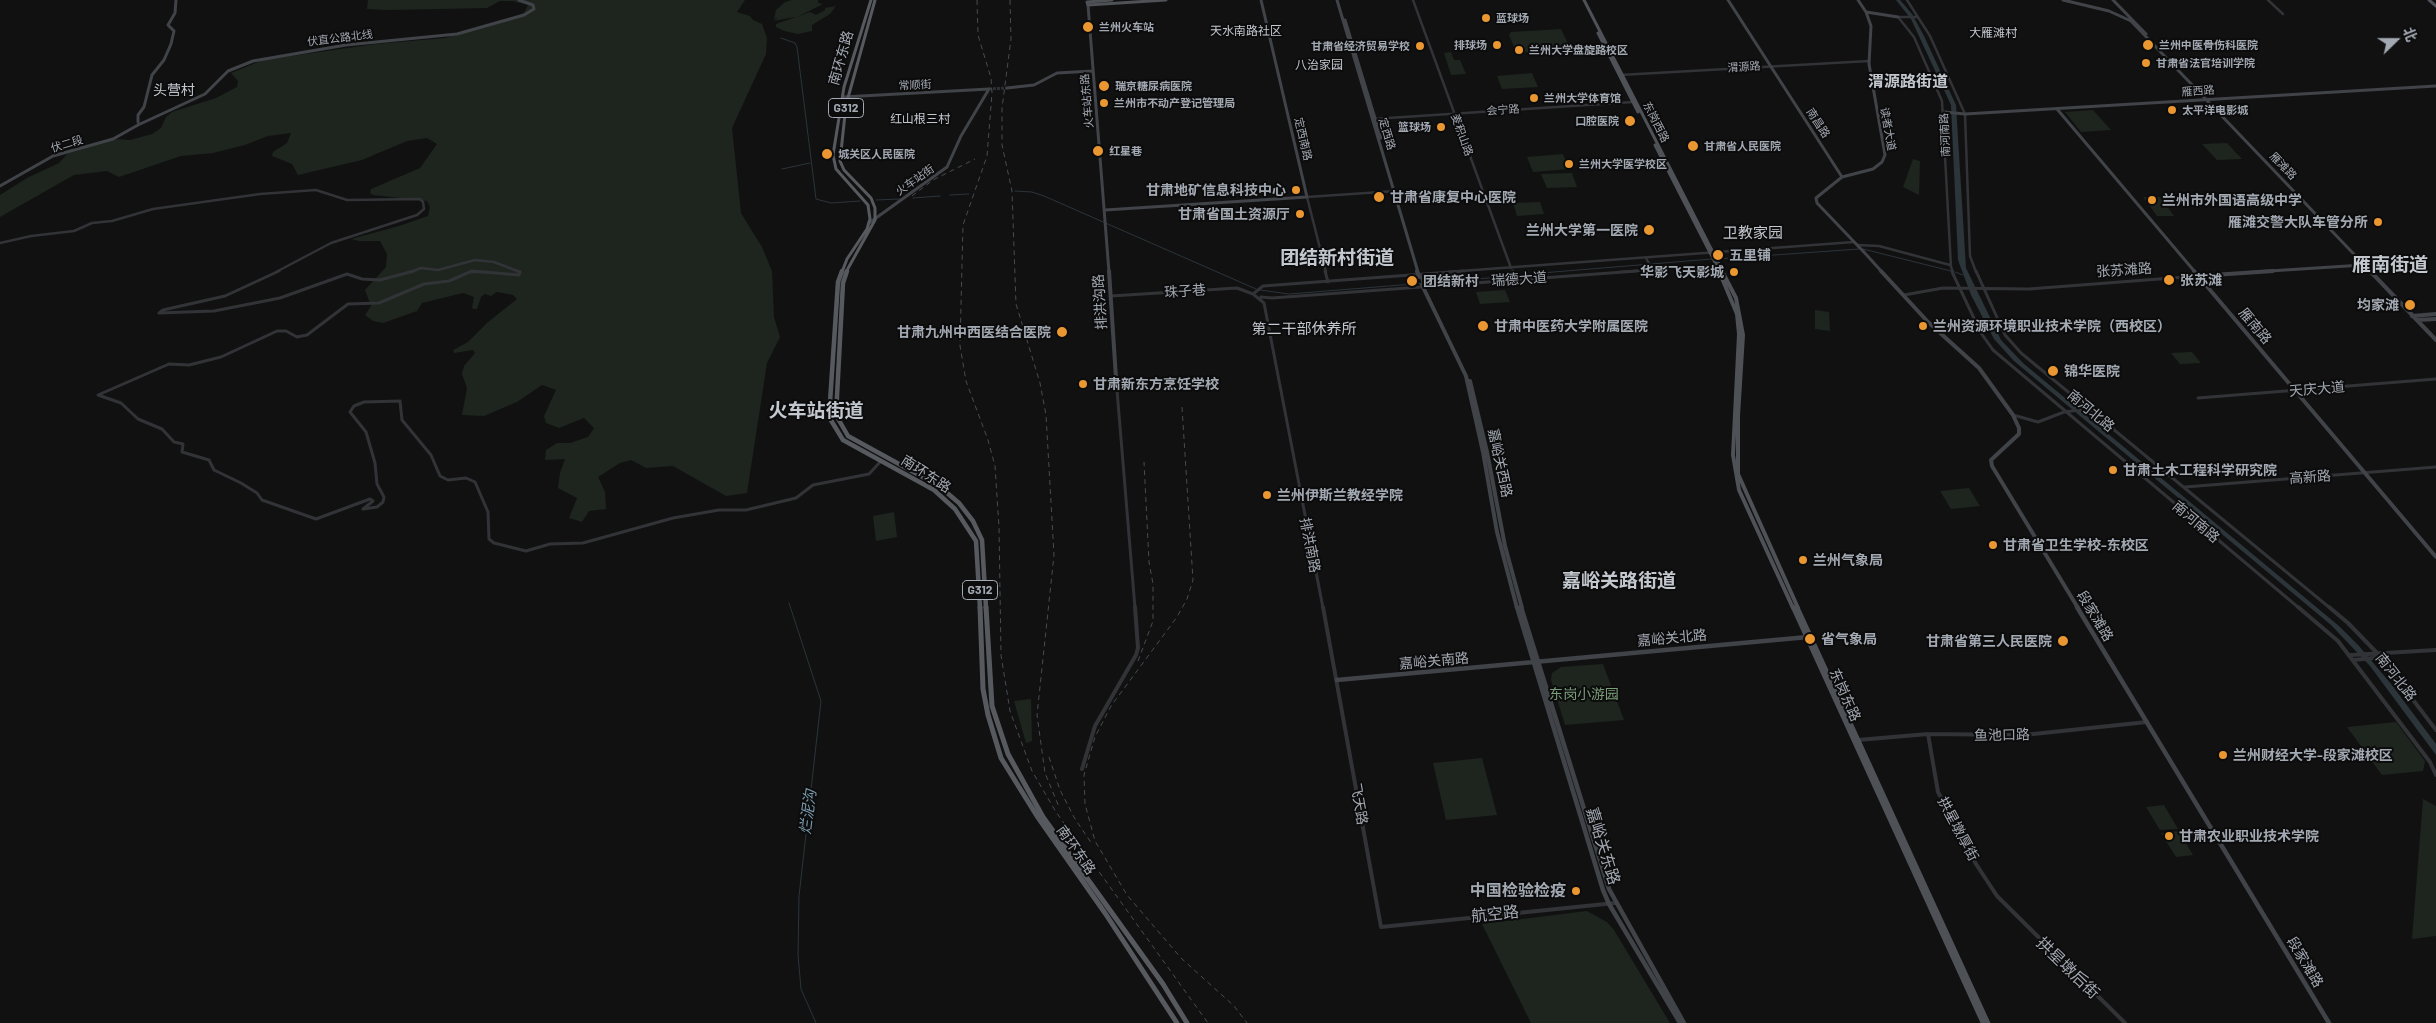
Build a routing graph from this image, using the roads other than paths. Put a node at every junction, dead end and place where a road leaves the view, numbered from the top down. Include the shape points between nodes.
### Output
1 (176, 0) edge
2 (519, 0) edge
3 (871, 0) edge
4 (875, 0) edge
5 (1166, 0) edge
6 (1261, 0) edge
7 (1338, 0) edge
8 (1413, 0) edge
9 (1582, 0) edge
10 (1728, 0) edge
11 (1858, 0) edge
12 (1906, 0) edge
13 (2063, 0) edge
14 (2113, 0) edge
15 (2268, 0) edge
16 (2431, 0) edge
17 (1110, 1) edge
18 (1087, 2) edge
19 (2436, 4) edge
20 (2119, 7) junction
21 (2109, 11) junction
22 (1866, 12) junction
23 (2282, 14) dead end
24 (1898, 17) junction
25 (1917, 17) junction
26 (1869, 61) junction
27 (1770, 65) junction
28 (1093, 71) junction
29 (1620, 75) junction
30 (2436, 86) edge
31 (1007, 88) tunnel mouth
32 (989, 89) joint
33 (842, 97) junction
34 (848, 97) junction
35 (2205, 99) junction
36 (1633, 102) junction
37 (2057, 109) junction
38 (1944, 112) junction
39 (1454, 113) junction
40 (1965, 114) junction
41 (1374, 119) junction
42 (143, 122) joint
43 (138, 124) junction
44 (1842, 177) junction
45 (0, 186) edge
46 (1395, 191) junction
47 (1307, 197) junction
48 (1105, 210) junction
49 (875, 220) junction
50 (869, 223) junction
51 (1106, 224) joint
52 (0, 243) edge
53 (1857, 245) junction
54 (1711, 254) junction
55 (1646, 258) junction
56 (1717, 264) junction
57 (2364, 264) junction
58 (1950, 266) junction
59 (1651, 268) junction
60 (1512, 269) junction
61 (1420, 276) junction
62 (2198, 276) junction
63 (1515, 278) junction
64 (1328, 282) junction
65 (1423, 286) junction
66 (1959, 288) junction
67 (1982, 288) junction
68 (1254, 294) junction
69 (1111, 296) junction
70 (1258, 296) junction
71 (1904, 296) junction
72 (2436, 314) edge
73 (2414, 315) junction
74 (2436, 319) edge
75 (2418, 320) junction
76 (2436, 338) edge
77 (1116, 378) joint
78 (2436, 380) edge
79 (2295, 391) junction
80 (2198, 398) dead end
81 (2085, 409) junction
82 (2064, 412) junction
83 (2013, 415) junction
84 (882, 461) junction
85 (2436, 467) edge
86 (2365, 473) junction
87 (2184, 488) junction
88 (2436, 558) edge
89 (1809, 637) junction
90 (2436, 650) edge
91 (2380, 655) junction
92 (2350, 656) junction
93 (2356, 660) junction
94 (1540, 662) junction
95 (1533, 663) junction
96 (1337, 680) junction
97 (2147, 722) junction
98 (2436, 730) edge
99 (1928, 734) junction
100 (1855, 741) junction
101 (1082, 769) dead end
102 (2436, 774) edge
103 (1615, 903) junction
104 (1609, 904) junction
105 (2012, 913) joint
106 (1381, 927) joint
107 (1177, 1023) edge
108 (1187, 1023) edge
109 (1680, 1023) edge
110 (1684, 1023) edge
111 (1984, 1023) edge
112 (1988, 1023) edge
113 (2125, 1023) edge
114 (2329, 1023) edge

1 - 43 main road via 174,16 168,25 174,31 171,44 152,75
2 - 42 main road, 伏直公路北线 via 532,5 534,10 457,34 346,45 253,61 228,71 205,94
3 - 33 highway, 南环东路 / G312
4 - 34 highway, 南环东路 / G312
5 - 17 main road
6 - 47 main road, 定西南路
7 - 41 main road, 定西路
8 - 39 street, 麦积山路
9 - 29 main road, 东岗西路
10 - 27 main road, 南昌路
11 - 22 main road, 读者大道
12 - 25 street, 南河北路
13 - 21 main road
14 - 20 main road, 雁滩路
15 - 23 street
16 - 19 main road
17 - 18 main road
18 - 28 main road, 火车站东路
20 - 21 main road
20 - 35 main road, 雁滩路
21 - 35 main road, 雁滩路 via 2128,19
22 - 24 main road
22 - 26 main road, 读者大道 via 1872,34
24 - 25 street
24 - 38 street, 南河南路 via 1914,37
25 - 40 street, 南河北路 via 1930,36
26 - 27 street, 渭源路
26 - 44 main road, 读者大道 via 1885,155 1873,169
27 - 29 street, 渭源路
27 - 44 main road, 南昌路
28 - 31 main road via 1053,74 1034,85
28 - 48 main road, 火车站东路
29 - 36 main road, 东岗西路
29 - 54 main road, 东岗西路
30 - 35 main road, 雁西路
32 - 34 main road, 常顺街
32 - 49 main road, 火车站街 via 947,166
33 - 34 main road, 常顺街
33 - 50 highway, 南环东路 / G312 via 833,162 868,205
34 - 49 highway, 南环东路 / G312 via 840,163 871,198
35 - 37 main road, 雁西路
35 - 57 main road, 雁滩路
36 - 39 street, 会宁路
36 - 54 main road, 东岗西路
37 - 40 main road, 雁西路
37 - 62 main road, 雁南路
38 - 40 main road, 雁西路
38 - 58 street, 南河南路
39 - 41 street, 会宁路
39 - 60 street, 麦积山路
40 - 67 street, 南河北路 via 1969,247
41 - 46 main road, 定西路
42 - 43 main road, 伏直公路北线
43 - 45 main road, 伏二段 via 113,139 53,156
44 - 53 main road via 1816,198 1817,203
46 - 47 street
46 - 61 main road, 定西路
47 - 48 main road
47 - 64 street, 定西南路
48 - 51 main road, 火车站东路
49 - 50 main road, 火车站街
49 - 108 highway, 南环东路 / G312 via 843,283 836,415 848,436 939,486 959,503 972,522 982,540 985,566 992,706 1008,754 1044,817 1163,984
50 - 84 highway, 南环东路 / G312 via 847,259 838,282 828,408 838,435
51 - 69 main road, 排洪沟路
52 - 84 street via 74,231 92,223 112,221 153,209 260,194 316,190 348,200 420,200 424,209 417,215 331,243 225,296 158,313 214,311 280,298 347,274 380,280 421,268 438,270 475,260 494,262 520,272 519,275 472,270 449,281 424,284 379,302 348,304 307,335 297,337 286,331 277,331 221,357 189,365 169,364 98,395 121,403 138,419 162,429 174,442 183,444 182,452 209,460 214,470 241,483 262,500 306,517 316,519 370,499 373,501 363,509 377,507 383,502 366,432 350,412 354,406 364,402 400,400 402,420 431,455 440,476 448,480 466,478 475,482 488,512 490,539 494,543 526,551 550,544 583,543 673,518 718,510 746,510 796,498 813,485 868,474
53 - 54 street, 瑞德大道
53 - 58 street, 瑞德大道 via 1879,246
53 - 71 main road, 段家滩路, bridge
54 - 55 street, 瑞德大道
54 - 56 main road, 东岗东路
55 - 59 street
55 - 60 street, 瑞德大道
56 - 59 street, 瑞德大道
56 - 89 main road, 东岗东路 via 1736,298 1742,326 1738,474
57 - 62 main road, 张苏滩路
57 - 73 main road, 雁滩路
58 - 66 street, 南河南路, bridge
59 - 63 street, 瑞德大道
60 - 61 street, 瑞德大道
60 - 63 street, 麦积山路, bridge
61 - 64 street, 瑞德大道
61 - 65 main road, 嘉峪关西路, bridge
62 - 67 street, 张苏滩路 via 2029,288
62 - 79 main road, 雁南路
63 - 65 street, 瑞德大道
64 - 68 street, 瑞德大道 via 1258,289
65 - 70 street, 瑞德大道 via 1272,298
65 - 94 main road, 嘉峪关西路 via 1462,361 1471,386 1488,452 1504,546 1522,613
65 - 95 main road, 嘉峪关西路 via 1467,381 1497,532
66 - 67 street, 张苏滩路
66 - 71 street
66 - 82 street, 南河南路 via 1980,333 1993,350
67 - 81 street, 南河北路 via 2012,344
68 - 69 street, 珠子巷 via 1237,288
68 - 70 street, 珠子巷
69 - 77 main road, 排洪沟路
70 - 96 street, 排洪南路 via 1264,302 1274,350
71 - 83 main road, 段家滩路 via 1979,368
72 - 73 main road
73 - 75 main road, 雁滩路
74 - 75 main road
75 - 76 main road, 雁滩路
77 - 101 street via 1138,643 1136,656 1095,726
78 - 79 street, 天庆大道
79 - 80 street, 天庆大道
79 - 86 main road, 雁南路
81 - 82 street
81 - 87 street, 南河北路
82 - 83 street via 2038,422
82 - 92 street, 南河南路 via 2323,628
83 - 97 main road, 段家滩路 via 2020,434 1991,460 1992,466
84 - 107 highway, 南环东路 / G312 via 934,490 955,509 976,541 983,688 1002,758 1037,816
85 - 86 street, 高新路
86 - 87 street, 高新路
86 - 88 main road, 雁南路
87 - 91 street, 南河北路 via 2348,623
89 - 94 main road, 嘉峪关北路
89 - 100 main road, 东岗东路
90 - 91 street
91 - 92 street
91 - 93 street
91 - 98 street, 南河北路
92 - 93 street, 南河南路
93 - 102 street, 南河南路
94 - 95 main road, 嘉峪关北路
94 - 103 main road, 嘉峪关东路 via 1608,890
95 - 96 main road, 嘉峪关南路
95 - 104 main road, 嘉峪关东路
96 - 106 street, 飞天路
97 - 99 street, 鱼池口路 via 2024,736
97 - 114 main road, 段家滩路
99 - 100 street, 鱼池口路
99 - 105 street, 拱星墩厚街 via 1938,792 1945,808 1990,886
100 - 111 main road, 东岗东路
100 - 112 main road, 东岗东路
103 - 104 street, 航空路
103 - 110 main road, 嘉峪关东路
104 - 106 street, 航空路
104 - 109 main road, 嘉峪关东路
105 - 113 street, 拱星墩后街

